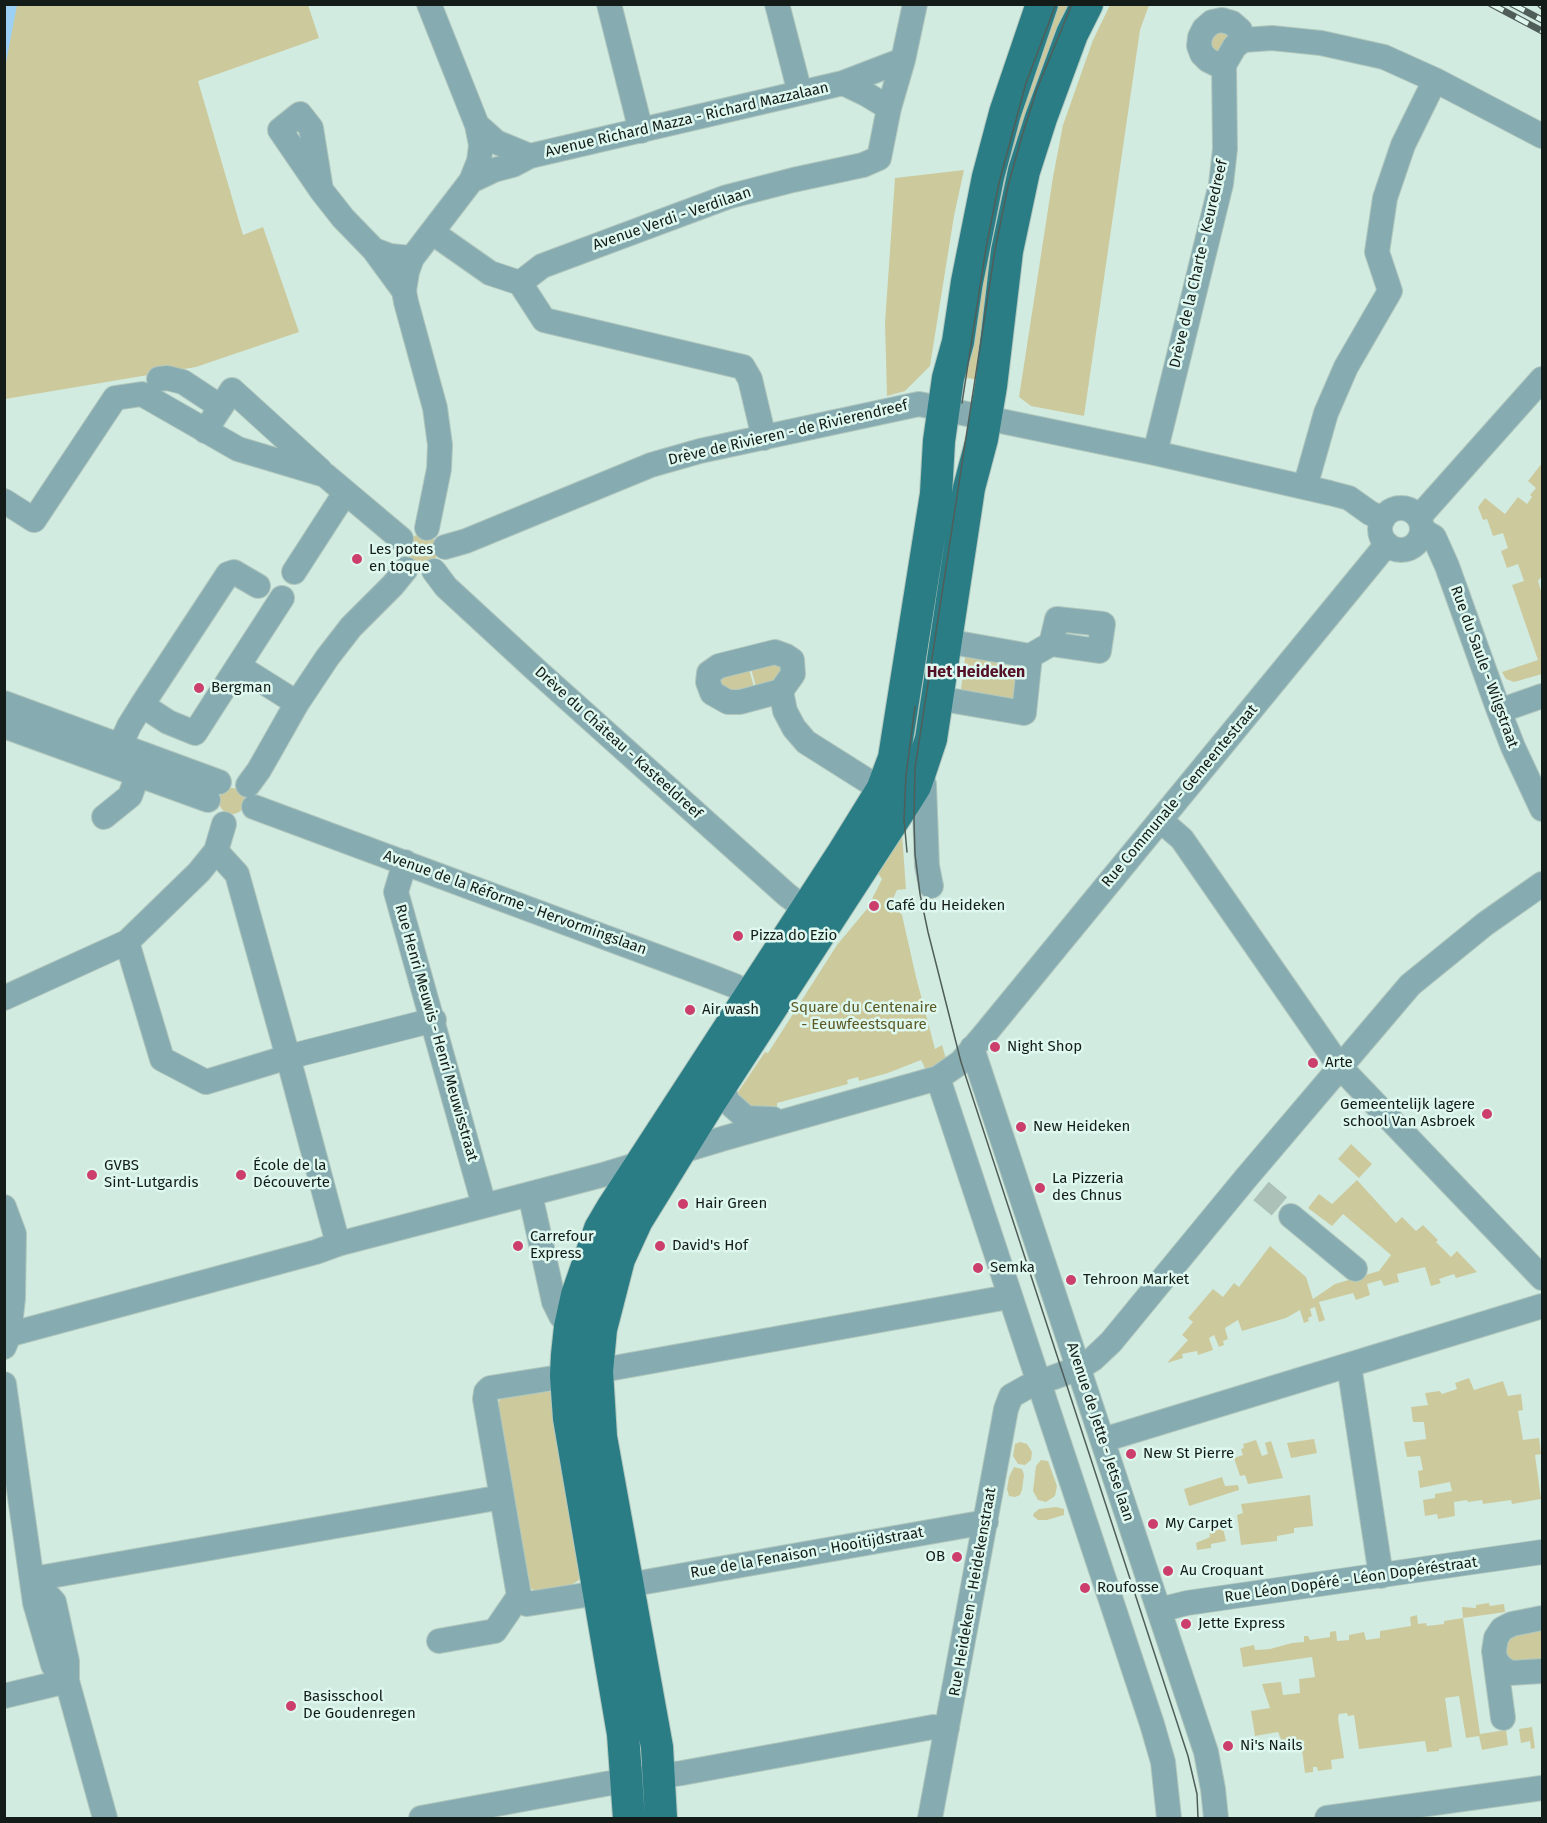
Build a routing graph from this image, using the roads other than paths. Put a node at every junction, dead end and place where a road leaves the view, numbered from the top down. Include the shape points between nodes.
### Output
1 (429, 4) edge
2 (609, 4) edge
3 (777, 4) edge
4 (915, 4) edge
5 (1042, 4) edge
6 (1088, 4) edge
7 (1244, 40) junction
8 (903, 60) junction
9 (1224, 65) junction
10 (1435, 80) junction
11 (843, 84) junction
12 (800, 93) junction
13 (889, 108) junction
14 (477, 125) junction
15 (641, 131) junction
16 (1542, 136) edge
17 (530, 156) junction
18 (471, 181) junction
19 (321, 190) dead end
20 (433, 233) junction
21 (374, 250) junction
22 (412, 258) junction
23 (520, 283) junction
24 (404, 291) junction
25 (1542, 379) edge
26 (158, 390) junction
27 (221, 407) junction
28 (944, 409) junction
29 (986, 417) junction
30 (205, 431) junction
31 (764, 438) junction
32 (1155, 453) junction
33 (325, 475) junction
34 (1305, 487) junction
35 (345, 493) junction
36 (4, 501) edge
37 (1383, 519) junction
38 (1421, 524) junction
39 (428, 528) junction
40 (401, 539) junction
41 (1387, 544) junction
42 (445, 548) junction
43 (406, 569) junction
44 (434, 571) junction
45 (294, 572) dead end
46 (258, 586) dead end
47 (282, 598) dead end
48 (946, 641) junction
49 (238, 666) junction
50 (781, 691) dead end
51 (1542, 696) edge
52 (937, 698) junction
53 (297, 703) junction
54 (4, 704) edge
55 (142, 705) junction
56 (1499, 711) junction
57 (4, 726) edge
58 (120, 746) junction
59 (920, 772) junction
60 (138, 774) junction
61 (1536, 779) edge
62 (214, 791) junction
63 (251, 796) junction
64 (893, 796) junction
65 (1542, 809) edge
66 (104, 817) dead end
67 (1160, 820) junction
68 (224, 824) junction
69 (216, 851) junction
70 (405, 862) junction
71 (1542, 884) edge
72 (931, 886) dead end
73 (807, 910) junction
74 (126, 942) junction
75 (4, 998) edge
76 (762, 1000) junction
77 (434, 1020) junction
78 (972, 1048) junction
79 (288, 1057) junction
80 (1340, 1067) junction
81 (938, 1078) junction
82 (721, 1085) junction
83 (790, 1119) junction
84 (680, 1151) junction
85 (641, 1163) junction
86 (530, 1194) junction
87 (484, 1205) junction
88 (4, 1207) edge
89 (1291, 1216) tunnel mouth
90 (338, 1244) junction
91 (1354, 1269) dead end
92 (1542, 1278) edge
93 (1010, 1295) junction
94 (1542, 1306) edge
95 (570, 1327) junction
96 (6, 1339) edge
97 (1349, 1365) junction
98 (1079, 1368) junction
99 (597, 1371) junction
100 (566, 1376) junction
101 (1039, 1383) junction
102 (4, 1384) edge
103 (1103, 1440) junction
104 (502, 1497) junction
105 (986, 1522) junction
106 (1542, 1552) edge
107 (1381, 1576) junction
108 (33, 1580) junction
109 (628, 1585) junction
110 (598, 1593) junction
111 (519, 1596) junction
112 (1160, 1610) junction
113 (1542, 1618) edge
114 (439, 1641) dead end
115 (1494, 1659) junction
116 (1542, 1674) edge
117 (67, 1681) junction
118 (4, 1696) edge
119 (1503, 1718) dead end
120 (947, 1728) junction
121 (659, 1776) junction
122 (627, 1781) junction
123 (1542, 1788) edge
124 (105, 1818) edge
125 (421, 1818) edge
126 (629, 1818) edge
127 (661, 1818) edge
128 (930, 1818) edge
129 (1169, 1818) edge
130 (1216, 1818) edge
131 (1327, 1818) edge

1 - 14 street
2 - 15 street
3 - 12 street
4 - 8 street
5 - 28 main road via 988,177
6 - 29 main road via 1072,34 1024,171 1007,251
7 - 9 street via 1235,46
7 - 9 street via 1240,30 1222,20 1204,29 1199,46 1202,54
7 - 10 street via 1272,38 1321,43 1384,57
8 - 11 street, Avenue Richard Mazza - Richard Mazzalaan
8 - 13 street
9 - 32 street, Drève de la Charte - Keuredreef via 1225,150 1221,184
10 - 16 street
10 - 34 street via 1403,145 1385,198 1377,252 1390,291 1342,376 1326,413
11 - 12 street, Avenue Richard Mazza - Richard Mazzalaan
11 - 13 street, Avenue Richard Mazza - Richard Mazzalaan
12 - 15 street, Avenue Richard Mazza - Richard Mazzalaan
13 - 23 street, Avenue Verdi - Verdilaan via 879,158 727,197 542,266
14 - 17 street via 496,142
14 - 18 street via 482,145
15 - 17 street, Avenue Richard Mazza - Richard Mazzalaan
17 - 18 street, Avenue Richard Mazza - Richard Mazzalaan
18 - 20 street
19 - 21 street
20 - 22 street
20 - 23 street via 490,273
21 - 22 street
21 - 24 street
22 - 24 street
23 - 31 street via 544,320 743,367 750,379
24 - 39 street via 435,408 440,445
25 - 38 street
26 - 27 street via 167,378 183,382
26 - 30 street
26 - 36 street via 116,398 34,520
27 - 30 street
27 - 33 street via 232,390
28 - 29 street, Drève de Rivieren - de Rivierendreef
28 - 31 street, Drève de Rivieren - de Rivierendreef via 919,404
28 - 64 main road via 936,494 894,758
29 - 32 street, Drève de Rivieren - de Rivierendreef
29 - 48 main road via 969,488
30 - 33 street via 238,449
31 - 42 street, Drève de Rivieren - de Rivierendreef via 651,465
32 - 34 street, Drève de Rivieren - de Rivierendreef
33 - 35 street
34 - 37 street, Drève de Rivieren - de Rivierendreef via 1349,498
35 - 40 street
35 - 45 street
37 - 38 street via 1401,508 1408,509
37 - 41 street via 1382,535
38 - 41 street via 1412,547 1400,549
38 - 56 street, Rue du Saule - Wilgstraat via 1434,537 1447,566
39 - 40 street via 416,528
39 - 42 street via 439,536
40 - 43 street via 398,552
41 - 67 street, Rue Communale - Gemeentestraat
42 - 44 street via 442,563
43 - 44 street via 417,574
43 - 53 street via 351,627
44 - 73 street, Drève du Château - Kasteeldreef via 446,587 544,678
46 - 55 street via 234,572 228,574
47 - 49 street
48 - 52 main road
48 - 52 street via 1041,650 1024,713
49 - 53 street
49 - 55 street via 195,733
50 - 64 street via 784,711 800,737
51 - 56 street
52 - 59 main road
53 - 63 street via 259,770
54 - 58 street, Avenue de la Réforme - Hervormingslaan
55 - 58 street
56 - 61 street, Rue du Saule - Wilgstraat
57 - 60 street, Avenue de la Réforme - Hervormingslaan
58 - 62 street, Avenue de la Réforme - Hervormingslaan
59 - 64 main road via 915,786
59 - 72 street
60 - 62 street, Avenue de la Réforme - Hervormingslaan
60 - 66 street via 130,796
61 - 65 street, Rue du Saule - Wilgstraat
62 - 63 street, Avenue de la Réforme - Hervormingslaan via 234,778
62 - 68 street via 212,814
63 - 68 street via 246,820
63 - 70 street, Avenue de la Réforme - Hervormingslaan
64 - 73 main road
64 - 76 main road
67 - 78 street, Rue Communale - Gemeentestraat
67 - 80 street via 1182,839
68 - 69 street
69 - 74 street
69 - 79 street via 237,874
70 - 76 street, Avenue de la Réforme - Hervormingslaan via 722,981
70 - 77 street, Rue Henri Meuwis - Henri Meuwisstraat via 396,892
71 - 80 street, Rue Heideken - Heidekenstraat via 1410,985
73 - 76 main road
74 - 75 street
74 - 79 street via 162,1059 206,1082
76 - 82 main road
76 - 85 main road
77 - 79 street
77 - 87 street, Rue Henri Meuwis - Henri Meuwisstraat
78 - 81 street via 961,1062
78 - 98 street, Avenue de Jette - Jetse laan
79 - 90 street
80 - 92 street
80 - 98 street, Rue Heideken - Heidekenstraat via 1254,1185 1112,1342
81 - 83 street
81 - 93 street
82 - 83 street via 728,1102 746,1118
82 - 84 main road
83 - 84 street
84 - 85 street
84 - 99 main road via 637,1220 619,1260 601,1329
85 - 86 street
85 - 95 main road via 600,1229
86 - 87 street
86 - 95 street via 554,1302
87 - 90 street
88 - 96 street via 14,1234 14,1293
89 - 91 street
90 - 96 street
93 - 99 street
93 - 101 street
94 - 97 street
95 - 100 main road
97 - 103 street
97 - 107 street
98 - 101 street, Rue Heideken - Heidekenstraat
98 - 103 street, Avenue de Jette - Jetse laan
99 - 109 main road via 601,1437
100 - 104 street via 490,1388 486,1392
100 - 110 main road via 568,1418
101 - 105 street, Rue Heideken - Heidekenstraat via 1017,1391 1008,1402
101 - 129 street via 1152,1724 1163,1762
102 - 108 street
103 - 112 street, Avenue de Jette - Jetse laan
104 - 108 street
104 - 111 street
105 - 109 street, Rue de la Fenaison - Hooitijdstraat
105 - 120 street, Rue Heideken - Heidekenstraat
106 - 107 street, Rue Léon Dopéré - Léon Dopéréstraat
107 - 112 street, Rue Léon Dopéré - Léon Dopéréstraat
108 - 117 street via 35,1603 53,1665
109 - 121 main road
110 - 111 street via 527,1604
110 - 122 main road via 623,1734
111 - 114 street via 495,1631
112 - 130 street, Avenue de Jette - Jetse laan via 1206,1752
113 - 115 street via 1502,1629 1496,1638
115 - 116 street via 1510,1672
115 - 119 street
117 - 118 street
117 - 124 street
120 - 121 street via 933,1727
120 - 128 street, Rue Heideken - Heidekenstraat
121 - 122 street
121 - 127 main road
122 - 125 street
122 - 126 main road
123 - 131 street

